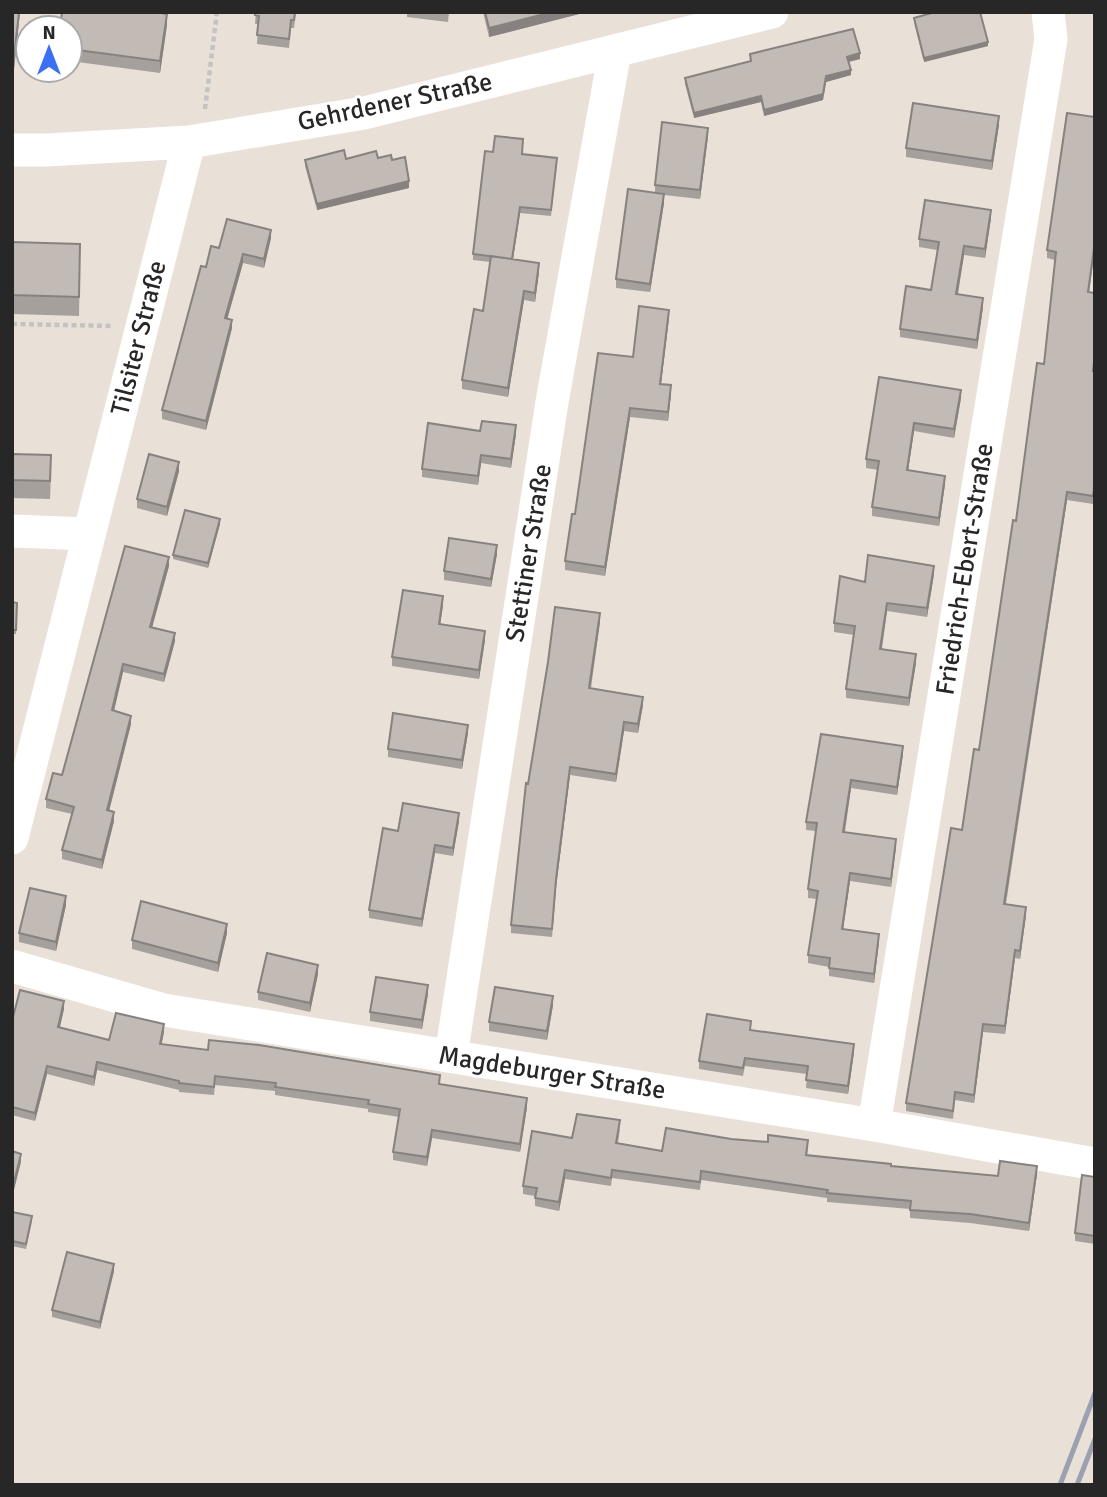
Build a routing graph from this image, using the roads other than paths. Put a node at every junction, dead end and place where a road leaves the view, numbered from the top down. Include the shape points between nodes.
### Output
1 (772, 12) edge
2 (1048, 12) edge
3 (677, 24) edge
4 (615, 51) junction
5 (195, 141) junction
6 (12, 150) edge
7 (12, 531) edge
8 (89, 534) junction
9 (12, 838) edge
10 (12, 966) edge
11 (452, 1056) junction
12 (874, 1125) junction
13 (1095, 1164) edge

1 - 3 street, Gehrdener Straße
2 - 12 street, Friedrich-Ebert-Straße via 1051,39
3 - 4 street, Gehrdener Straße
4 - 5 street, Gehrdener Straße via 364,113
4 - 11 street, Stettiner Straße via 552,402
5 - 6 street, Gehrdener Straße
5 - 8 street, Tilsiter Straße
7 - 8 street
8 - 9 street, Tilsiter Straße
10 - 11 street, Magdeburger Straße via 164,1010
11 - 12 street, Magdeburger Straße
12 - 13 street, Magdeburger Straße

